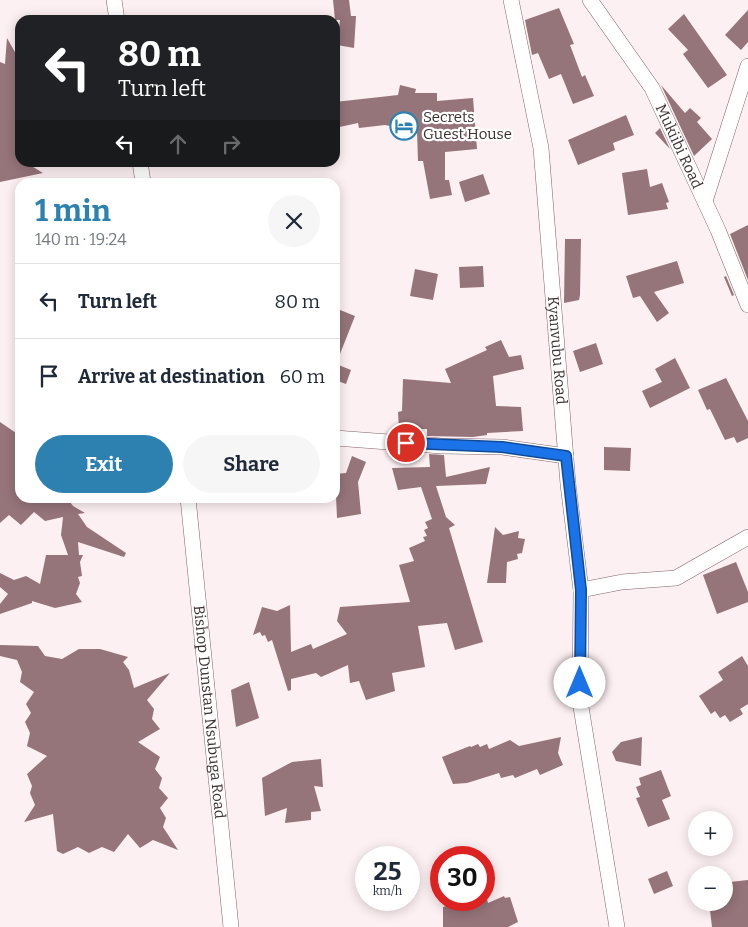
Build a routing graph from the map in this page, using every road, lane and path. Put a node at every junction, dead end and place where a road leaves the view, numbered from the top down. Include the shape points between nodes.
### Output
1 (114, 0) edge
2 (511, 0) edge
3 (590, 0) edge
4 (116, 15) edge
5 (748, 66) edge
6 (705, 201) junction
7 (748, 305) edge
8 (340, 438) edge
9 (566, 456) junction
10 (188, 503) edge
11 (748, 537) edge
12 (581, 590) junction
13 (230, 927) edge
14 (617, 927) edge

1 - 4 street
2 - 9 street, Kyanvubu Road via 541,148
3 - 6 street, Mukiibi Road via 652,88
5 - 6 street
6 - 7 street, Mukiibi Road
8 - 9 street via 502,447
9 - 12 street, Kyanvubu Road
10 - 13 street, Bishop Dunstan Nsubuga Road
11 - 12 street via 676,578 622,582
12 - 14 street, Kyanvubu Road via 580,702

